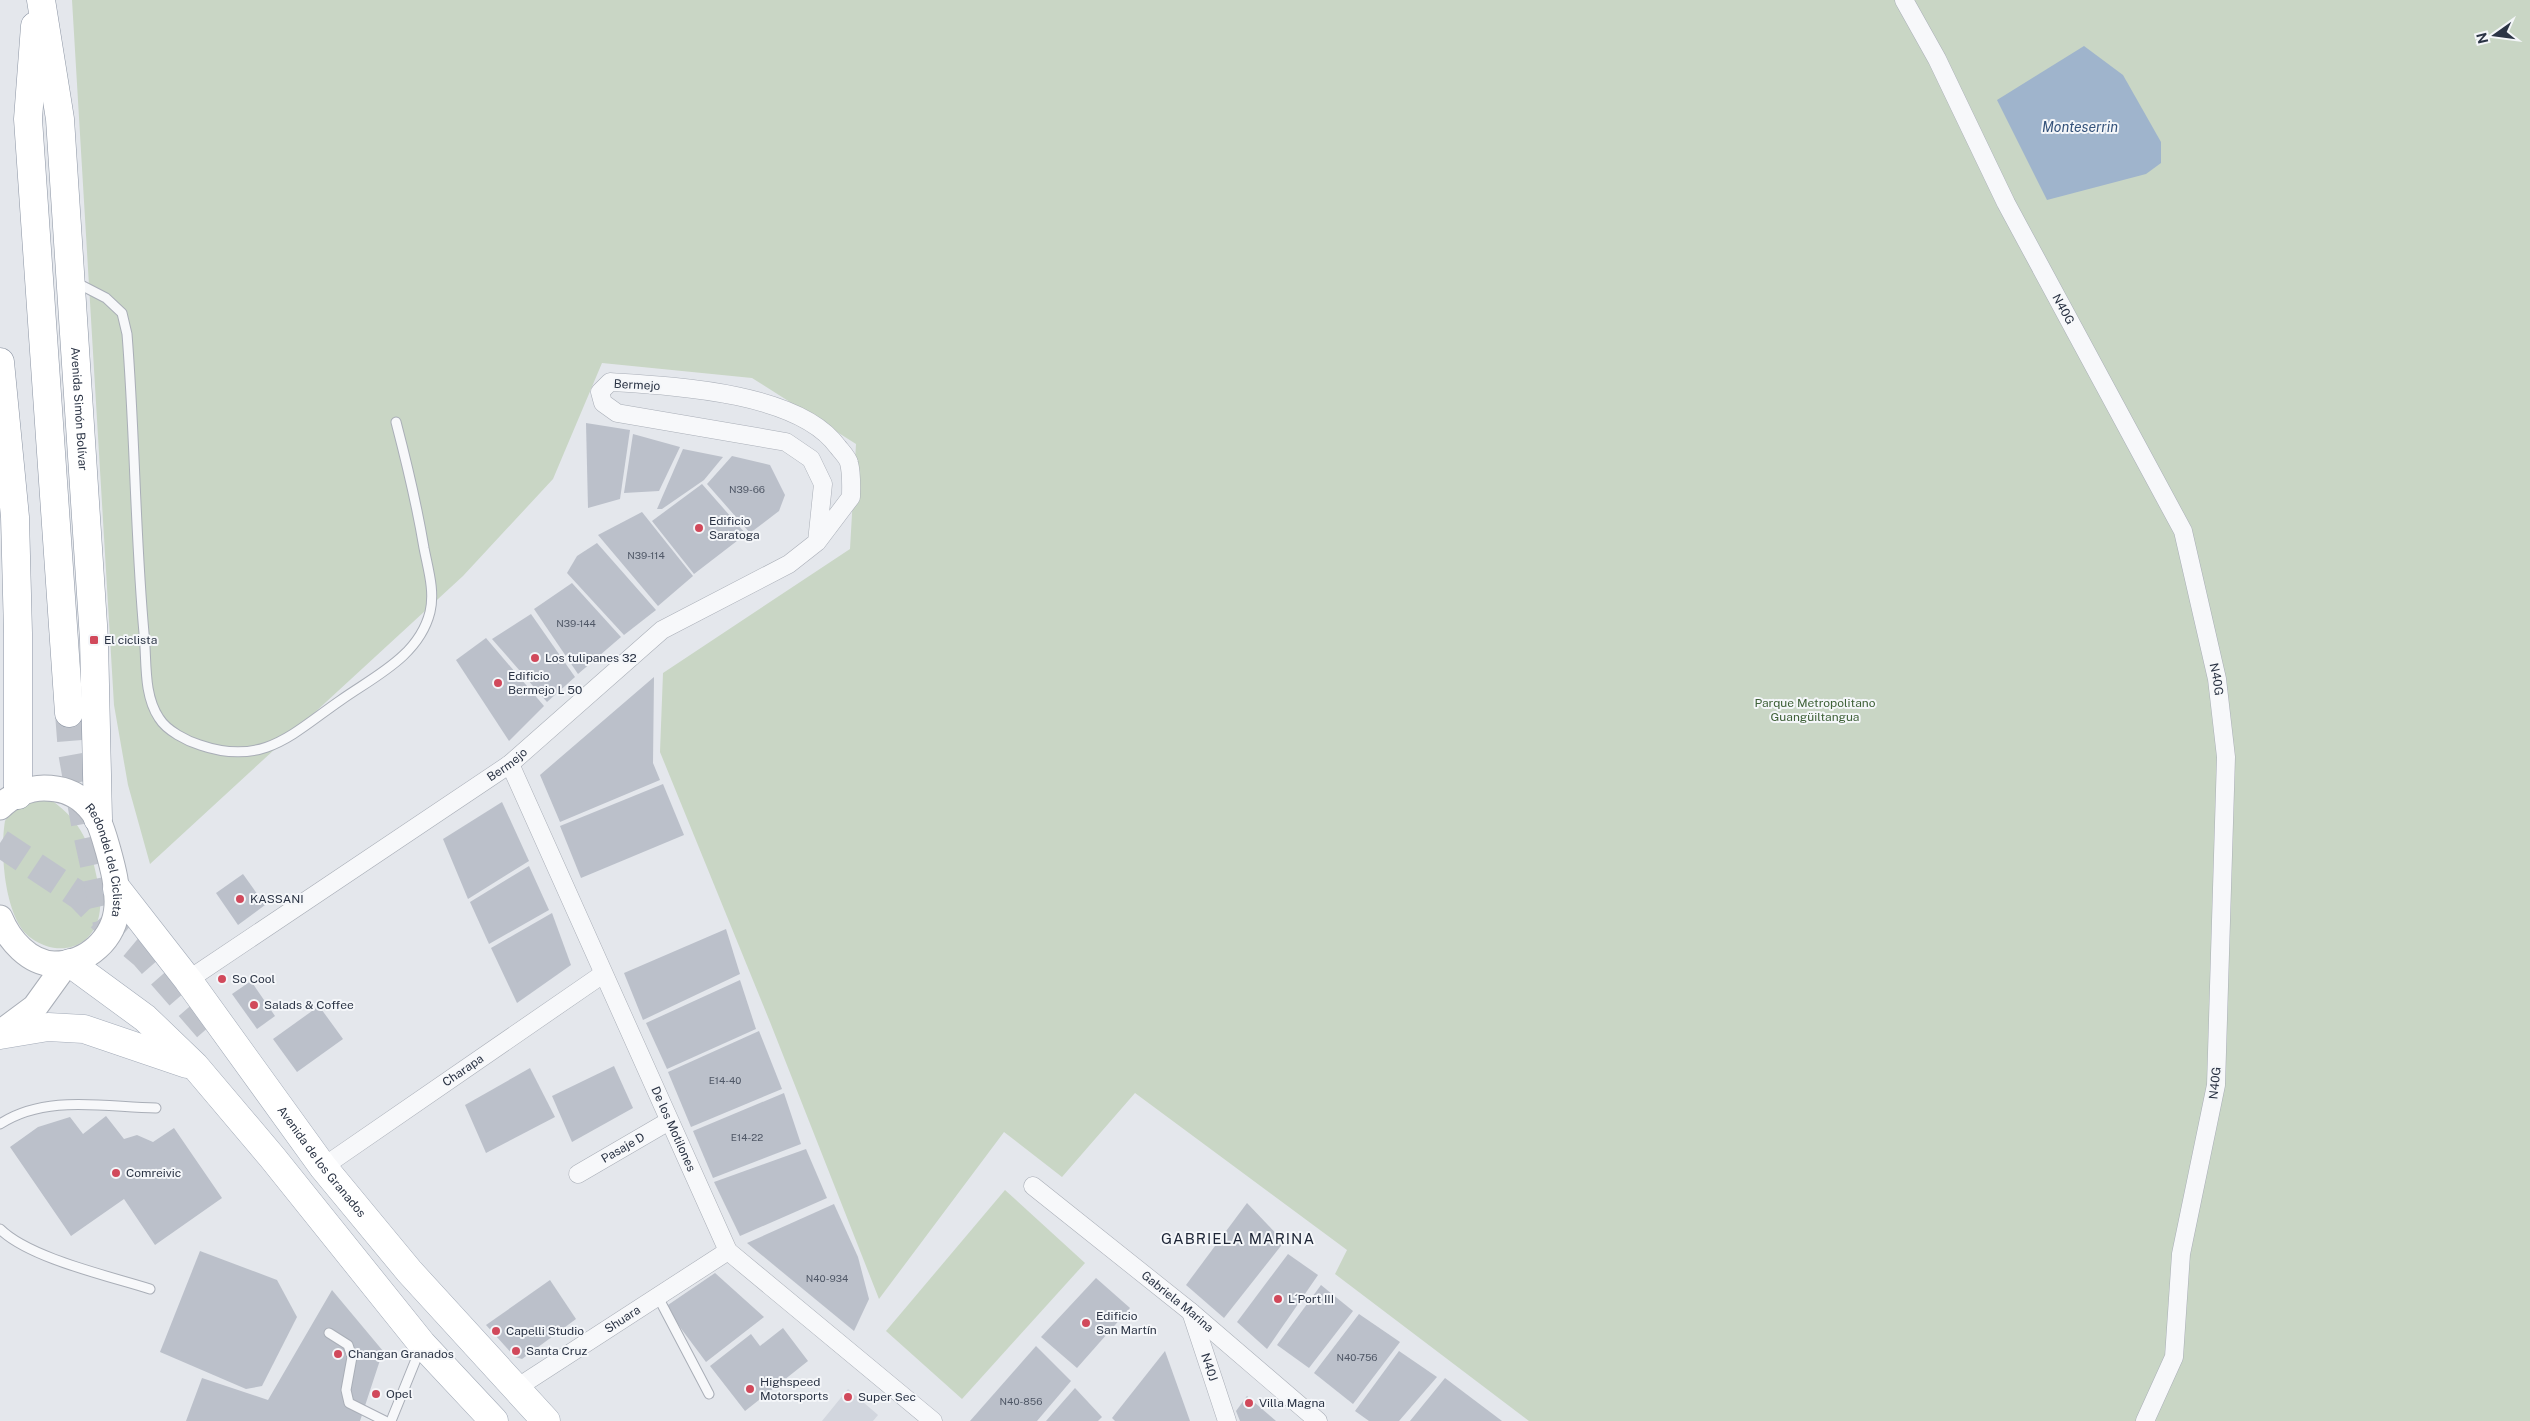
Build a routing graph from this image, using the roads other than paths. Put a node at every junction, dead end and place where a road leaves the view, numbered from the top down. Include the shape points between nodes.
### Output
1 (36, 0) edge
2 (41, 0) edge
3 (1904, 0) edge
4 (70, 281) junction
5 (0, 362) edge
6 (396, 422) dead end
7 (816, 542) junction
8 (18, 633) junction
9 (0, 690) edge
10 (69, 713) tunnel mouth
11 (510, 764) junction
12 (5, 803) edge
13 (98, 819) junction
14 (117, 889) junction
15 (2, 928) edge
16 (68, 964) junction
17 (604, 974) junction
18 (188, 980) junction
19 (212, 1033) tunnel mouth
20 (0, 1034) edge
21 (195, 1066) junction
22 (156, 1108) dead end
23 (669, 1120) junction
24 (0, 1124) edge
25 (296, 1132) junction
26 (323, 1167) junction
27 (578, 1174) dead end
28 (1033, 1186) dead end
29 (0, 1229) edge
30 (728, 1251) junction
31 (150, 1289) dead end
32 (658, 1296) junction
33 (1191, 1312) junction
34 (329, 1333) dead end
35 (422, 1344) junction
36 (515, 1389) junction
37 (709, 1394) dead end
38 (385, 1421) edge
39 (391, 1421) edge
40 (494, 1421) edge
41 (546, 1421) edge
42 (933, 1421) edge
43 (1227, 1421) edge
44 (1318, 1421) edge
45 (2145, 1421) edge

1 - 10 main road via 28,119
2 - 4 main road, Avenida Simón Bolívar via 60,119
3 - 45 street, N40G via 1937,59 2006,203 2184,531 2217,679 2226,757 2216,1085 2182,1254 2174,1356
4 - 6 lane via 106,298 122,314 127,334 148,692 160,720 191,742 219,752 253,752 292,737 340,700 397,663 421,633 430,612 432,591 413,488
4 - 13 main road, Avenida Simón Bolívar via 94,640
5 - 8 main road via 15,518
7 - 7 street, Bermejo via 852,497 849,462 833,440 807,420 779,406 700,390 610,382 600,392 603,403 617,413 786,442 811,459 823,484
7 - 11 street, Bermejo via 789,564 662,630
8 - 9 main road
8 - 12 main road
11 - 17 street, De los Motilones
11 - 18 street, Bermejo
12 - 13 street, Redondel del Ciclista via 36,788 58,788 86,803
13 - 14 street, Redondel del Ciclista
14 - 16 street, Redondel del Ciclista via 112,926 101,943 88,956
14 - 18 main road, Avenida de los Granados
15 - 16 street via 30,957 48,964
16 - 20 street via 35,1007
16 - 21 main road via 144,1018
17 - 23 street, De los Motilones
17 - 26 street, Charapa
18 - 25 main road, Avenida de los Granados
19 - 25 main road
20 - 21 main road via 48,1027 84,1029
21 - 35 main road
22 - 24 lane via 86,1104 45,1107
23 - 27 street, Pasaje D
23 - 30 street, De los Motilones
25 - 26 main road, Avenida de los Granados
26 - 36 main road, Avenida de los Granados via 409,1271
28 - 33 street, Gabriela Marina
29 - 31 lane via 43,1255
30 - 32 street, Shuara
30 - 42 street, De los Motilones
32 - 36 street, Shuara
32 - 37 lane
33 - 43 street, N40J
33 - 44 street, Gabriela Marina
34 - 38 lane via 348,1345 352,1357 346,1390 349,1403
35 - 39 lane
35 - 40 main road
36 - 41 main road, Avenida de los Granados

